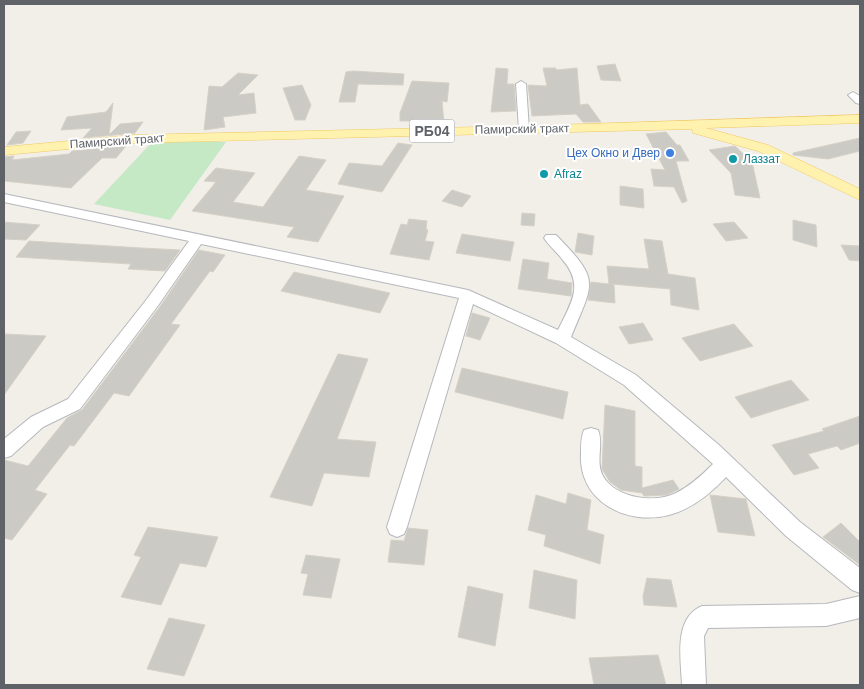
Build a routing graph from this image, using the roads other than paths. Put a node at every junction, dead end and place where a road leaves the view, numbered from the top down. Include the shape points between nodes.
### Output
1 (521, 84) dead end
2 (860, 119) edge
3 (750, 122) junction
4 (680, 125) junction
5 (524, 130) junction
6 (763, 148) junction
7 (4, 150) edge
8 (860, 195) edge
9 (4, 198) edge
10 (198, 238) junction
11 (551, 238) dead end
12 (468, 295) junction
13 (562, 339) junction
14 (591, 436) dead end
15 (4, 450) edge
16 (726, 464) junction
17 (397, 527) dead end
18 (860, 582) edge
19 (860, 607) edge
20 (694, 685) edge

1 - 5 street
2 - 3 main road, Памирский тракт / РБ04
3 - 4 main road, Памирский тракт / РБ04
3 - 6 main road
4 - 5 main road, Памирский тракт / РБ04
4 - 6 main road
5 - 7 main road, Памирский тракт / РБ04 via 134,139
6 - 8 main road
9 - 10 street
10 - 12 street
10 - 15 street via 74,404 37,422
11 - 13 street via 573,262 583,291
12 - 13 street
12 - 17 street
13 - 16 street via 630,380
14 - 16 street via 591,471 598,487 613,500 643,507 668,506 699,491
16 - 18 street via 793,529
19 - 20 street via 826,615 702,616 692,634

